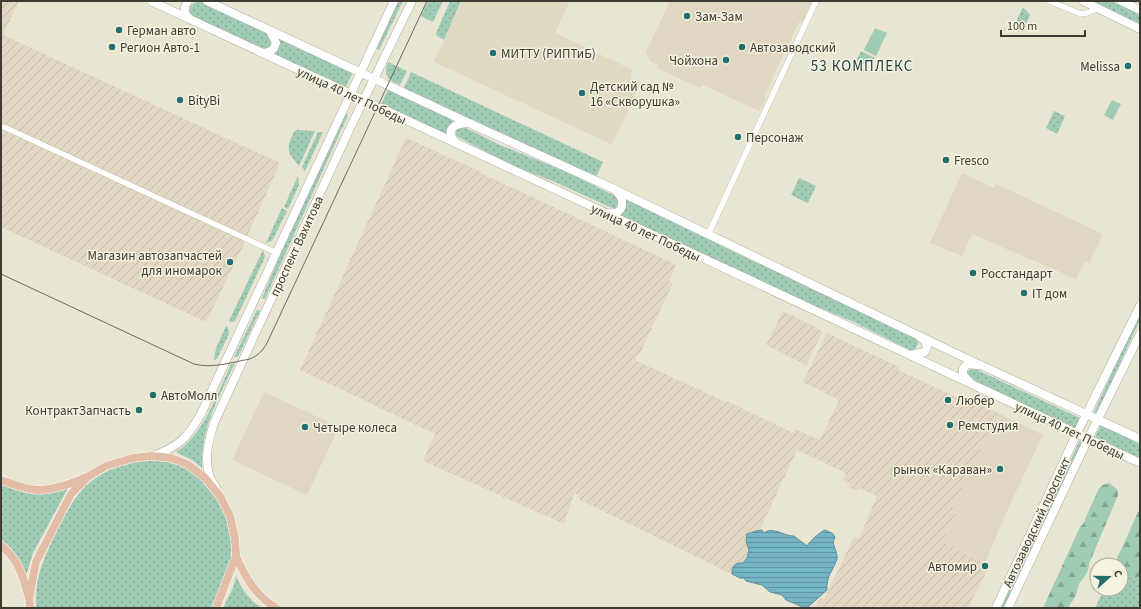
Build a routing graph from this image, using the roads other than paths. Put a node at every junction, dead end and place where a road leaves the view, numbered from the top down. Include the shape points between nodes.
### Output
1 (151, 1) edge
2 (188, 1) edge
3 (207, 1) edge
4 (394, 1) edge
5 (412, 1) edge
6 (816, 1) edge
7 (1049, 1) edge
8 (1083, 1) edge
9 (1121, 1) edge
10 (1099, 8) junction
11 (1140, 10) edge
12 (194, 21) junction
13 (1140, 29) edge
14 (270, 31) junction
15 (263, 53) junction
16 (361, 72) junction
17 (375, 79) junction
18 (351, 95) junction
19 (364, 101) junction
20 (469, 123) junction
21 (4, 127) dead end
22 (456, 144) junction
23 (614, 189) junction
24 (606, 213) junction
25 (708, 235) junction
26 (277, 253) junction
27 (259, 290) junction
28 (272, 297) junction
29 (1140, 306) edge
30 (914, 333) junction
31 (1140, 334) edge
32 (910, 355) junction
33 (982, 366) junction
34 (973, 385) junction
35 (1087, 414) junction
36 (1098, 419) junction
37 (1077, 433) junction
38 (1088, 438) junction
39 (1140, 439) edge
40 (151, 456) junction
41 (1140, 463) edge
42 (89, 476) junction
43 (1, 480) edge
44 (220, 496) junction
45 (1, 544) edge
46 (236, 556) junction
47 (29, 598) junction
48 (30, 608) edge
49 (216, 608) edge
50 (276, 608) edge
51 (996, 608) edge
52 (1008, 608) edge

1 - 12 street, улица 40 лет Победы
2 - 12 street via 185,12
3 - 14 street, улица 40 лет Победы
4 - 16 street, проспект Вахитова
5 - 17 street, проспект Вахитова
6 - 25 street
7 - 10 street via 1081,14
8 - 10 street
9 - 11 street
10 - 13 street
12 - 15 street, улица 40 лет Победы
14 - 15 street via 276,43 275,47
14 - 16 street, улица 40 лет Победы
15 - 18 street, улица 40 лет Победы
16 - 17 street, улица 40 лет Победы
16 - 18 street, проспект Вахитова
17 - 19 street, проспект Вахитова
17 - 20 street, улица 40 лет Победы
18 - 19 street, улица 40 лет Победы
18 - 26 street, проспект Вахитова
19 - 22 street, улица 40 лет Победы
19 - 28 street, проспект Вахитова
20 - 22 street via 453,127 452,138
20 - 23 street, улица 40 лет Победы
21 - 26 street
22 - 24 street, улица 40 лет Победы
23 - 24 street via 620,195 622,208 614,214
23 - 25 street, улица 40 лет Победы
24 - 32 street, улица 40 лет Победы
25 - 30 street, улица 40 лет Победы
26 - 27 street, проспект Вахитова
27 - 28 street via 259,308
27 - 40 street, проспект Вахитова via 214,386 186,438 167,451
28 - 44 street, проспект Вахитова via 211,433 207,466
29 - 35 street, Автозаводский проспект
30 - 32 street via 925,341 927,346 925,352
30 - 33 street, улица 40 лет Победы
31 - 36 street, Автозаводский проспект
32 - 34 street, улица 40 лет Победы
33 - 34 street via 967,364 964,369 963,375
33 - 35 street, улица 40 лет Победы
34 - 37 street, улица 40 лет Победы
35 - 36 street, улица 40 лет Победы
35 - 37 street, Автозаводский проспект
36 - 38 street, Автозаводский проспект
36 - 39 street, улица 40 лет Победы
37 - 38 street, улица 40 лет Победы
37 - 51 street, Автозаводский проспект
38 - 41 street, улица 40 лет Победы
38 - 52 street, Автозаводский проспект
40 - 42 main road via 106,466
40 - 44 main road via 171,458 187,464 204,477
42 - 43 main road via 67,485 37,490
42 - 47 main road via 71,494 36,562
44 - 46 main road via 230,516
45 - 47 main road via 18,563
46 - 49 main road
46 - 50 main road via 250,584
47 - 48 main road

